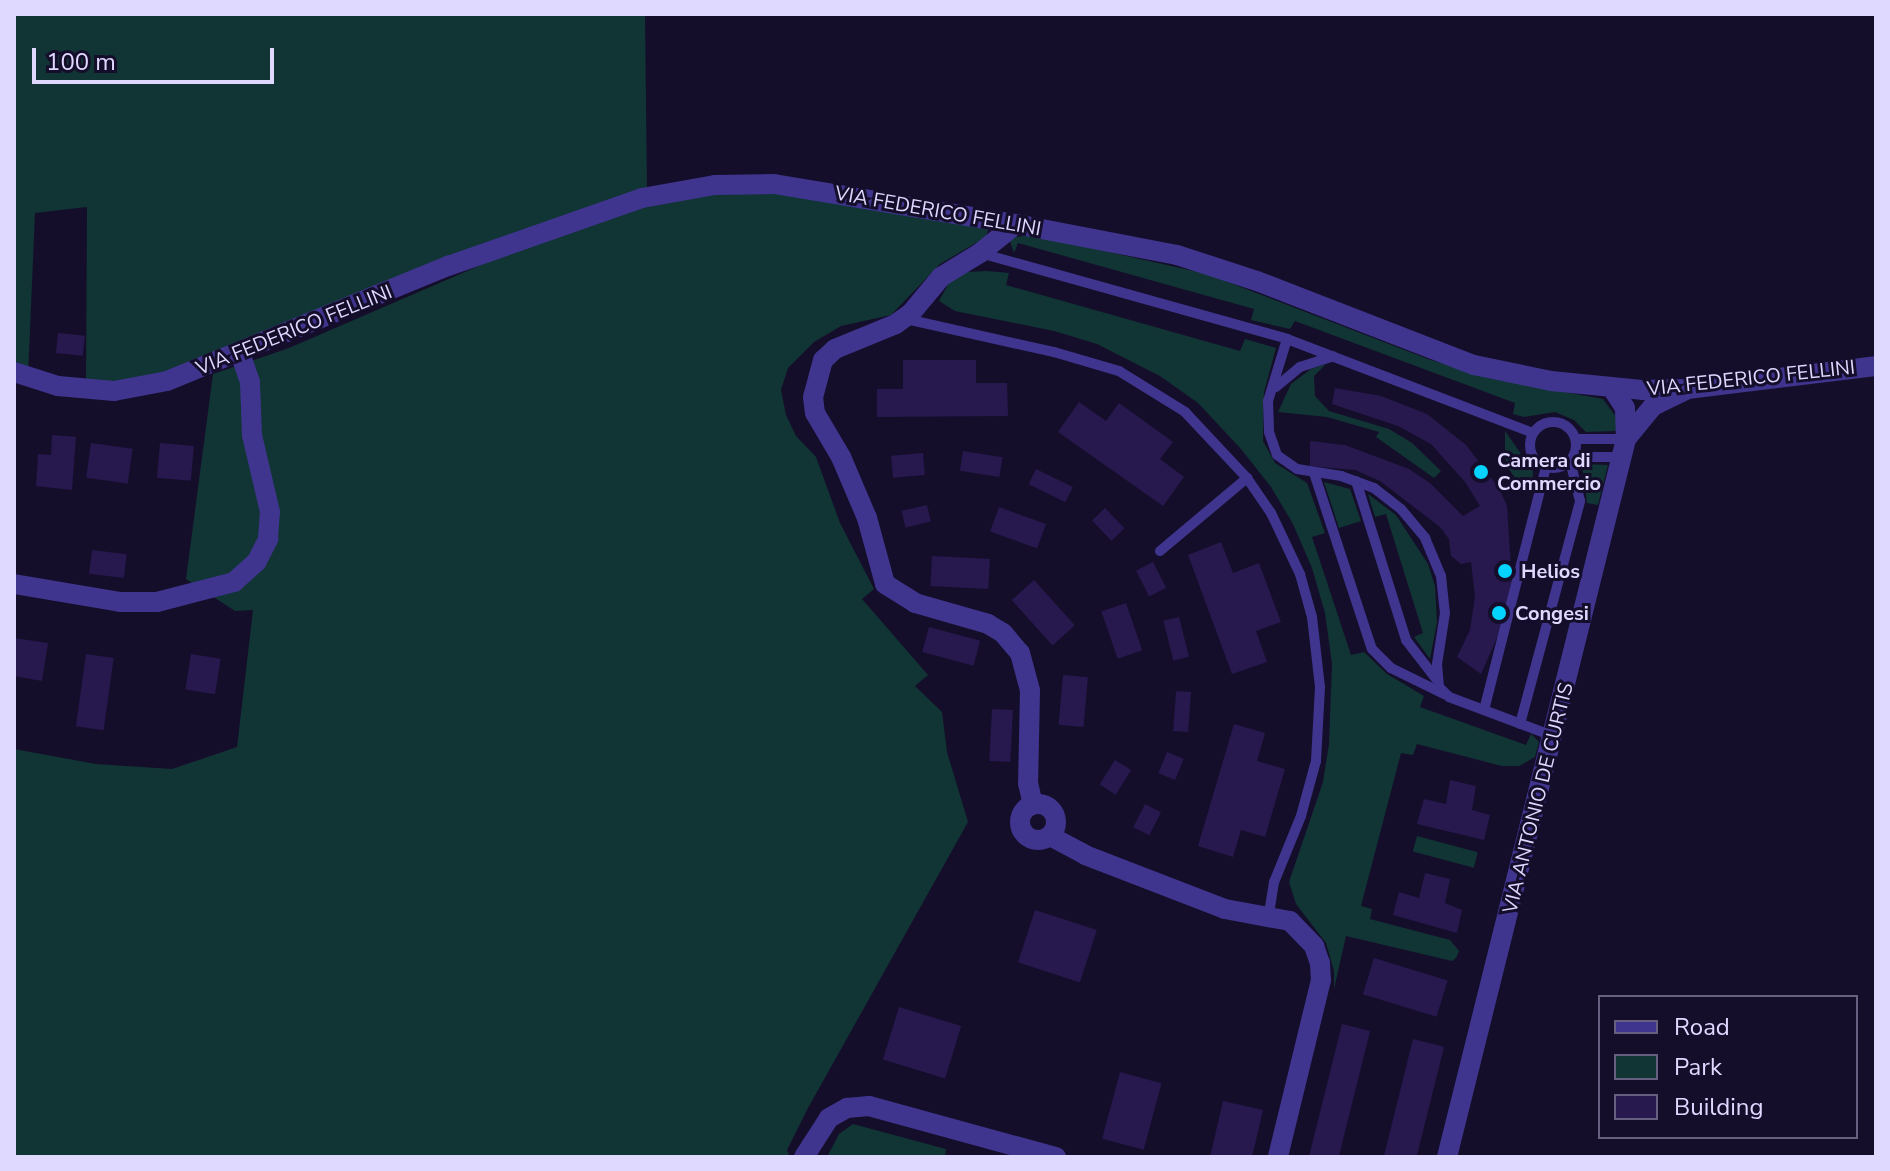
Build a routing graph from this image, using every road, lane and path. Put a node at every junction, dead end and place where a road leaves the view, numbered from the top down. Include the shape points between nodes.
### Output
1 (1016, 224) junction
2 (980, 253) junction
3 (904, 318) junction
4 (1287, 339) junction
5 (240, 353) junction
6 (1333, 356) junction
7 (1876, 366) edge
8 (14, 372) edge
9 (1612, 388) junction
10 (1687, 389) junction
11 (1270, 396) junction
12 (1533, 433) junction
13 (1576, 439) junction
14 (1623, 448) junction
15 (1572, 459) junction
16 (1546, 467) junction
17 (1314, 473) junction
18 (1247, 478) junction
19 (1356, 481) junction
20 (1160, 551) dead end
21 (14, 584) edge
22 (1436, 679) junction
23 (1449, 697) junction
24 (1484, 710) junction
25 (1520, 724) junction
26 (1553, 736) junction
27 (1268, 918) junction
28 (804, 1157) edge
29 (1056, 1157) edge
30 (1278, 1157) edge
31 (1447, 1157) edge

1 - 2 street
1 - 5 street, VIA FEDERICO FELLINI via 774,184 700,188 642,198 548,228
1 - 9 street, VIA FEDERICO FELLINI via 1177,255 1474,365
2 - 3 street via 941,277
2 - 4 lane
3 - 18 lane via 1119,371 1185,412
3 - 27 street via 835,349 823,360 814,388 815,413 867,518 885,584 915,603 988,624 1020,653 1030,691 1028,783 1033,804 1049,807 1055,815 1050,836 1085,855 1225,909
4 - 6 lane
4 - 11 lane
5 - 8 street, VIA FEDERICO FELLINI via 167,381 114,391 58,386
5 - 21 street via 250,382 252,435 270,512 268,539 257,561 234,582 157,602 120,602
6 - 11 lane via 1291,372
6 - 12 lane
7 - 10 street, VIA FEDERICO FELLINI
9 - 10 street, VIA FEDERICO FELLINI
9 - 14 street via 1625,408
10 - 14 street via 1653,406
11 - 17 lane via 1269,432 1277,455
12 - 13 lane via 1553,421 1570,428
12 - 16 lane via 1530,449
13 - 14 lane
13 - 15 lane
14 - 15 lane
14 - 26 street, VIA ANTONIO DE CURTIS
15 - 16 lane via 1557,468
15 - 25 lane via 1580,501
16 - 24 lane
17 - 19 lane
17 - 23 lane via 1372,649 1391,668
18 - 20 lane
18 - 27 lane via 1271,513 1300,574 1312,617 1320,687 1316,761 1274,882
19 - 22 lane via 1406,640
19 - 22 lane via 1401,509 1433,553 1445,613
22 - 23 lane
23 - 24 lane
24 - 25 lane
25 - 26 lane
26 - 31 street, VIA ANTONIO DE CURTIS
27 - 30 street via 1290,921 1302,930 1320,963 1321,980
28 - 29 street via 829,1118 847,1108 869,1106

